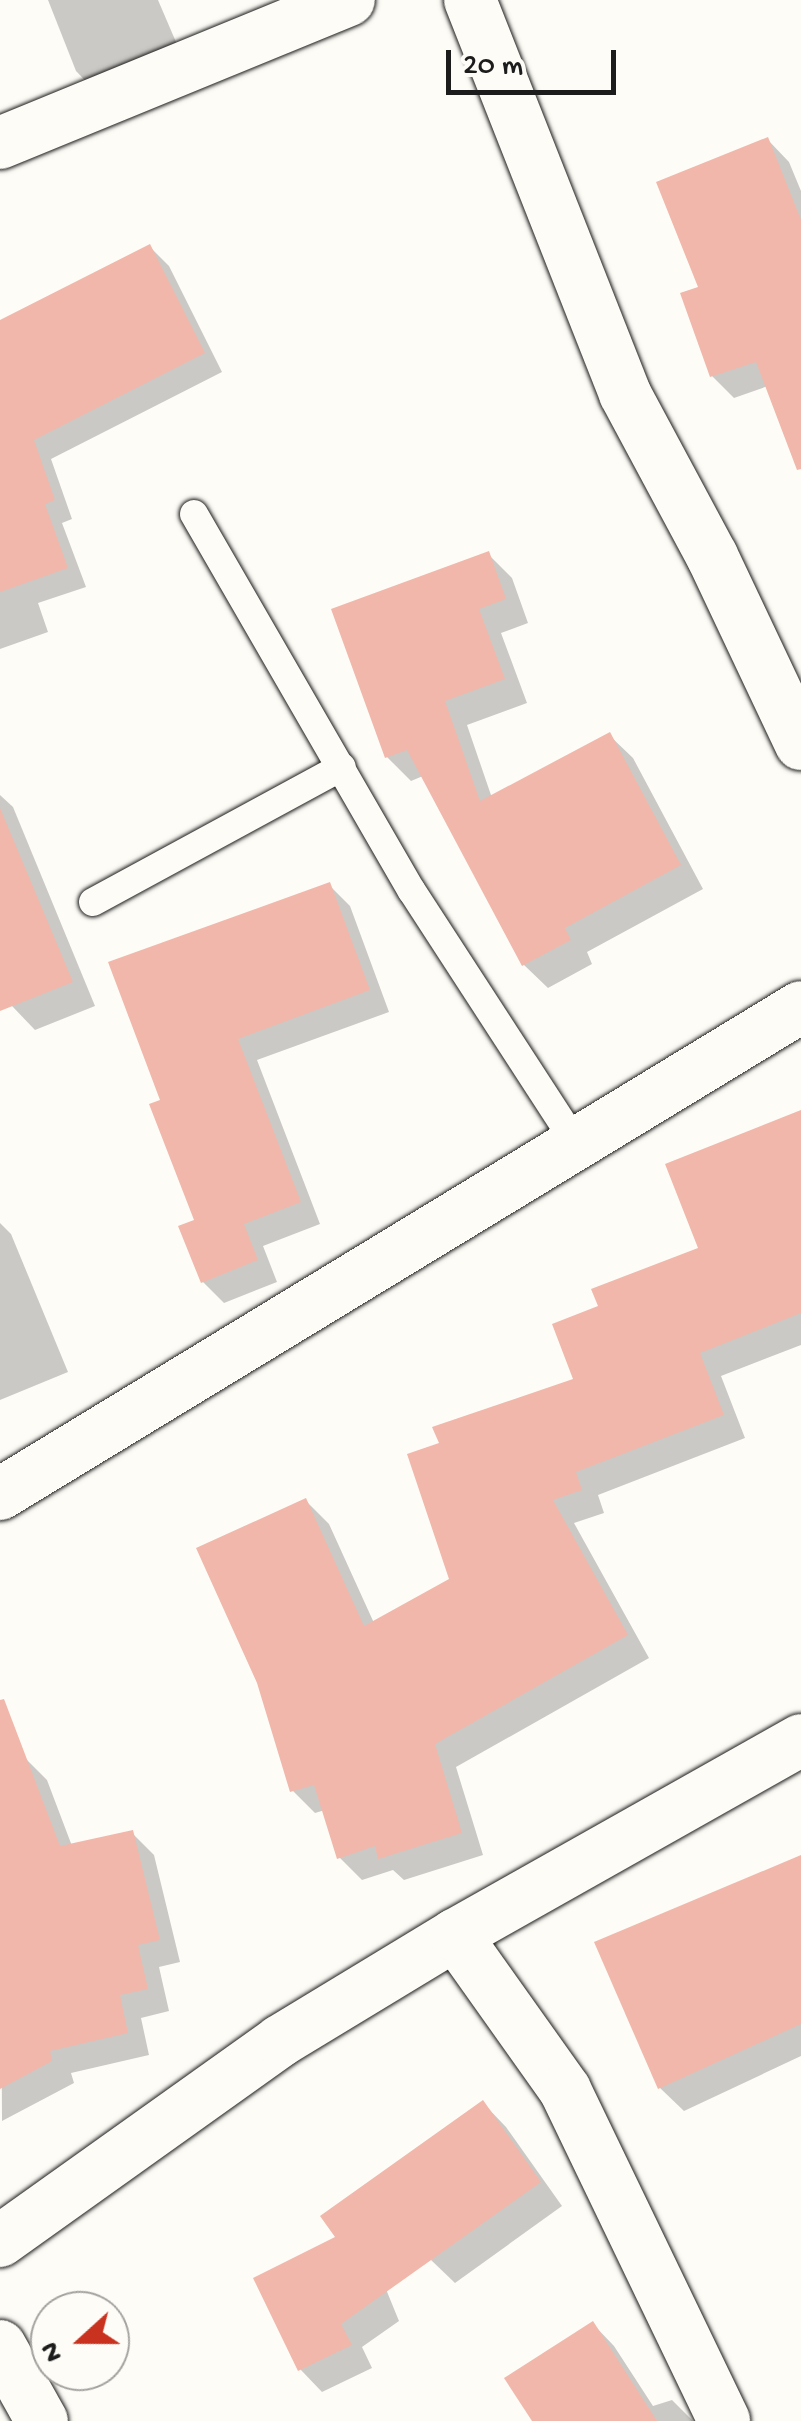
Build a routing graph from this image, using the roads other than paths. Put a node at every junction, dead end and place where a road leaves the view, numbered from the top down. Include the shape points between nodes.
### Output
1 (350, 0) edge
2 (470, 0) edge
3 (0, 144) edge
4 (194, 514) dead end
5 (801, 744) edge
6 (342, 767) junction
7 (93, 902) dead end
8 (801, 1007) edge
9 (576, 1144) junction
10 (0, 1494) edge
11 (801, 1740) edge
12 (455, 1935) junction
13 (0, 2240) edge
14 (0, 2346) edge
15 (42, 2421) edge
16 (724, 2421) edge

1 - 3 street
2 - 5 street via 625,394
4 - 6 lane
6 - 7 lane
6 - 9 lane via 412,890
8 - 9 street
9 - 10 street
11 - 12 street
12 - 13 street via 280,2041
12 - 16 street via 565,2090
14 - 15 street

